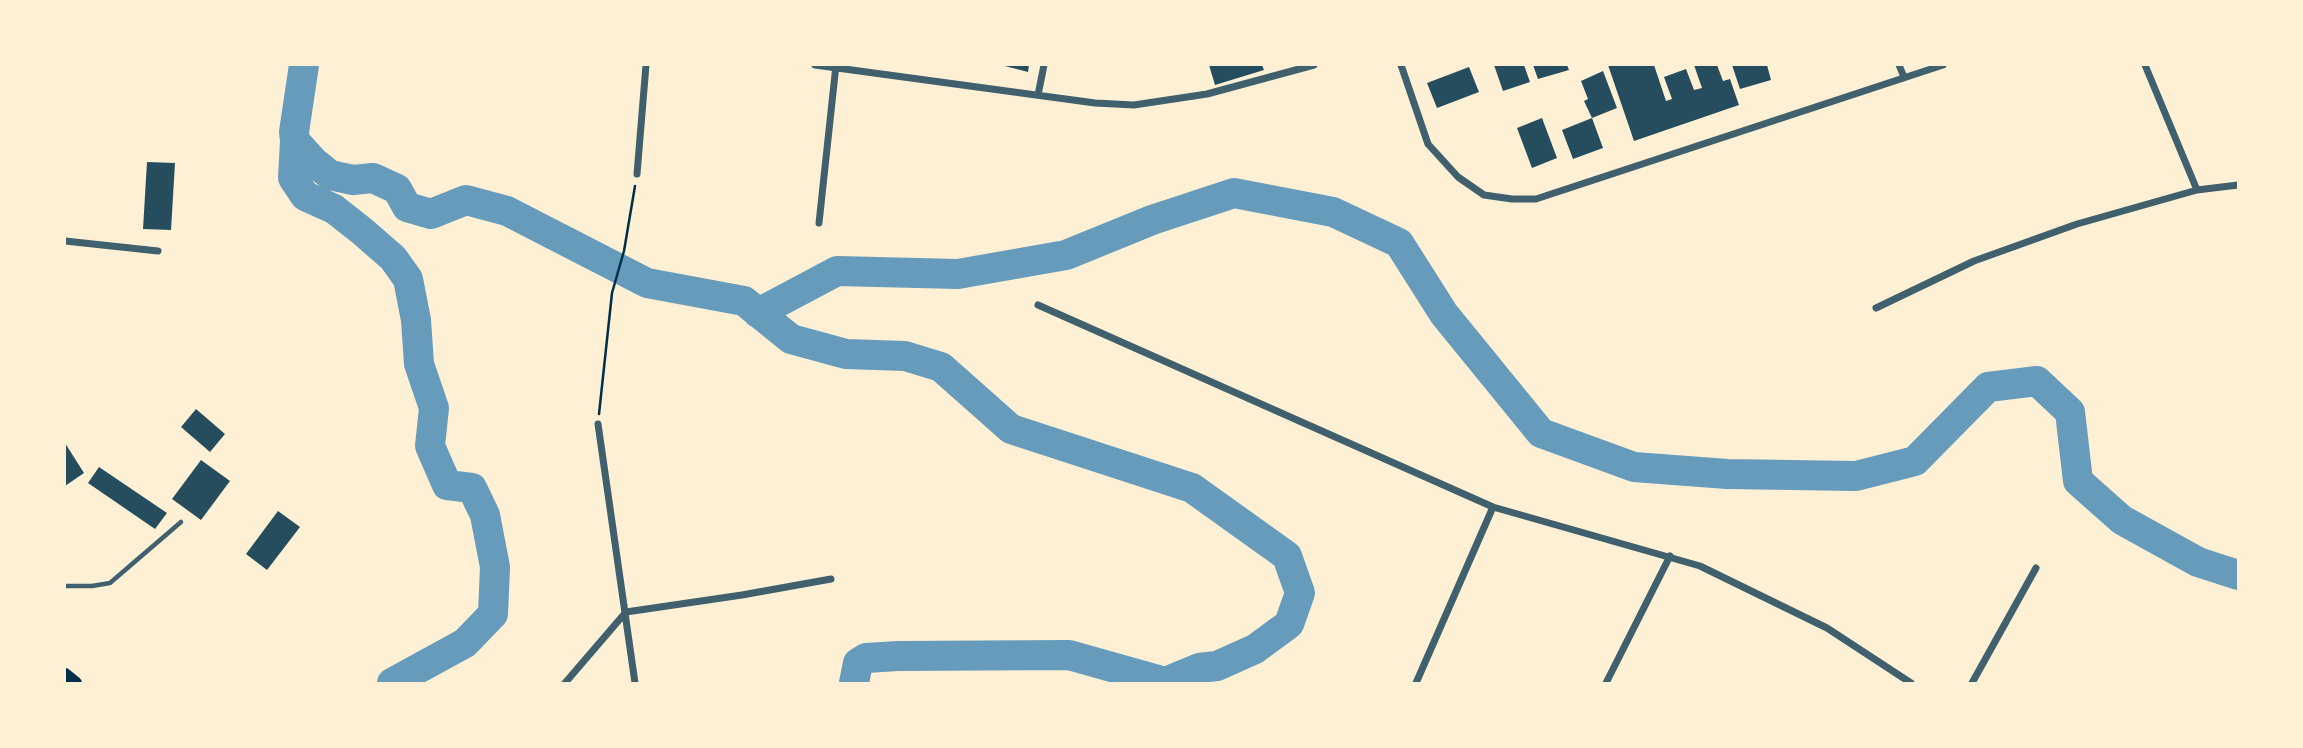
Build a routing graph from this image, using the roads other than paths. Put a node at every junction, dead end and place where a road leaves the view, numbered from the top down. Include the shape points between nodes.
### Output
1 (646, 65) edge
2 (814, 65) edge
3 (1044, 65) edge
4 (1273, 65) edge
5 (1314, 65) edge
6 (1401, 65) edge
7 (1899, 65) edge
8 (1943, 65) edge
9 (2145, 65) edge
10 (836, 66) edge
11 (1277, 74) junction
12 (1904, 77) junction
13 (1038, 95) junction
14 (637, 174) road end
15 (2238, 185) edge
16 (2197, 190) junction
17 (819, 223) dead end
18 (65, 241) edge
19 (158, 251) dead end
20 (1038, 305) dead end
21 (1876, 308) dead end
22 (598, 424) road end
23 (1493, 507) junction
24 (181, 522) dead end
25 (1670, 556) junction
26 (2036, 568) dead end
27 (831, 579) dead end
28 (65, 586) edge
29 (625, 611) junction
30 (65, 674) edge
31 (76, 683) edge
32 (565, 683) edge
33 (635, 683) edge
34 (1416, 683) edge
35 (1606, 683) edge
36 (1911, 683) edge
37 (1972, 683) edge

1 - 14 street
2 - 10 street
3 - 13 street
4 - 11 street
5 - 11 street
6 - 12 street via 1429,144 1458,177 1484,195 1535,199
7 - 12 street
8 - 12 street
9 - 16 street
10 - 13 street
10 - 17 street
11 - 13 street via 1207,94 1133,105
15 - 16 street
16 - 21 street via 2077,224 1974,261
18 - 19 street
20 - 23 street
22 - 29 street
23 - 25 street
23 - 34 street
24 - 28 lane via 110,583
25 - 35 street
25 - 36 street via 1827,628
26 - 37 street
27 - 29 street
29 - 32 street
29 - 33 street
30 - 31 main road

